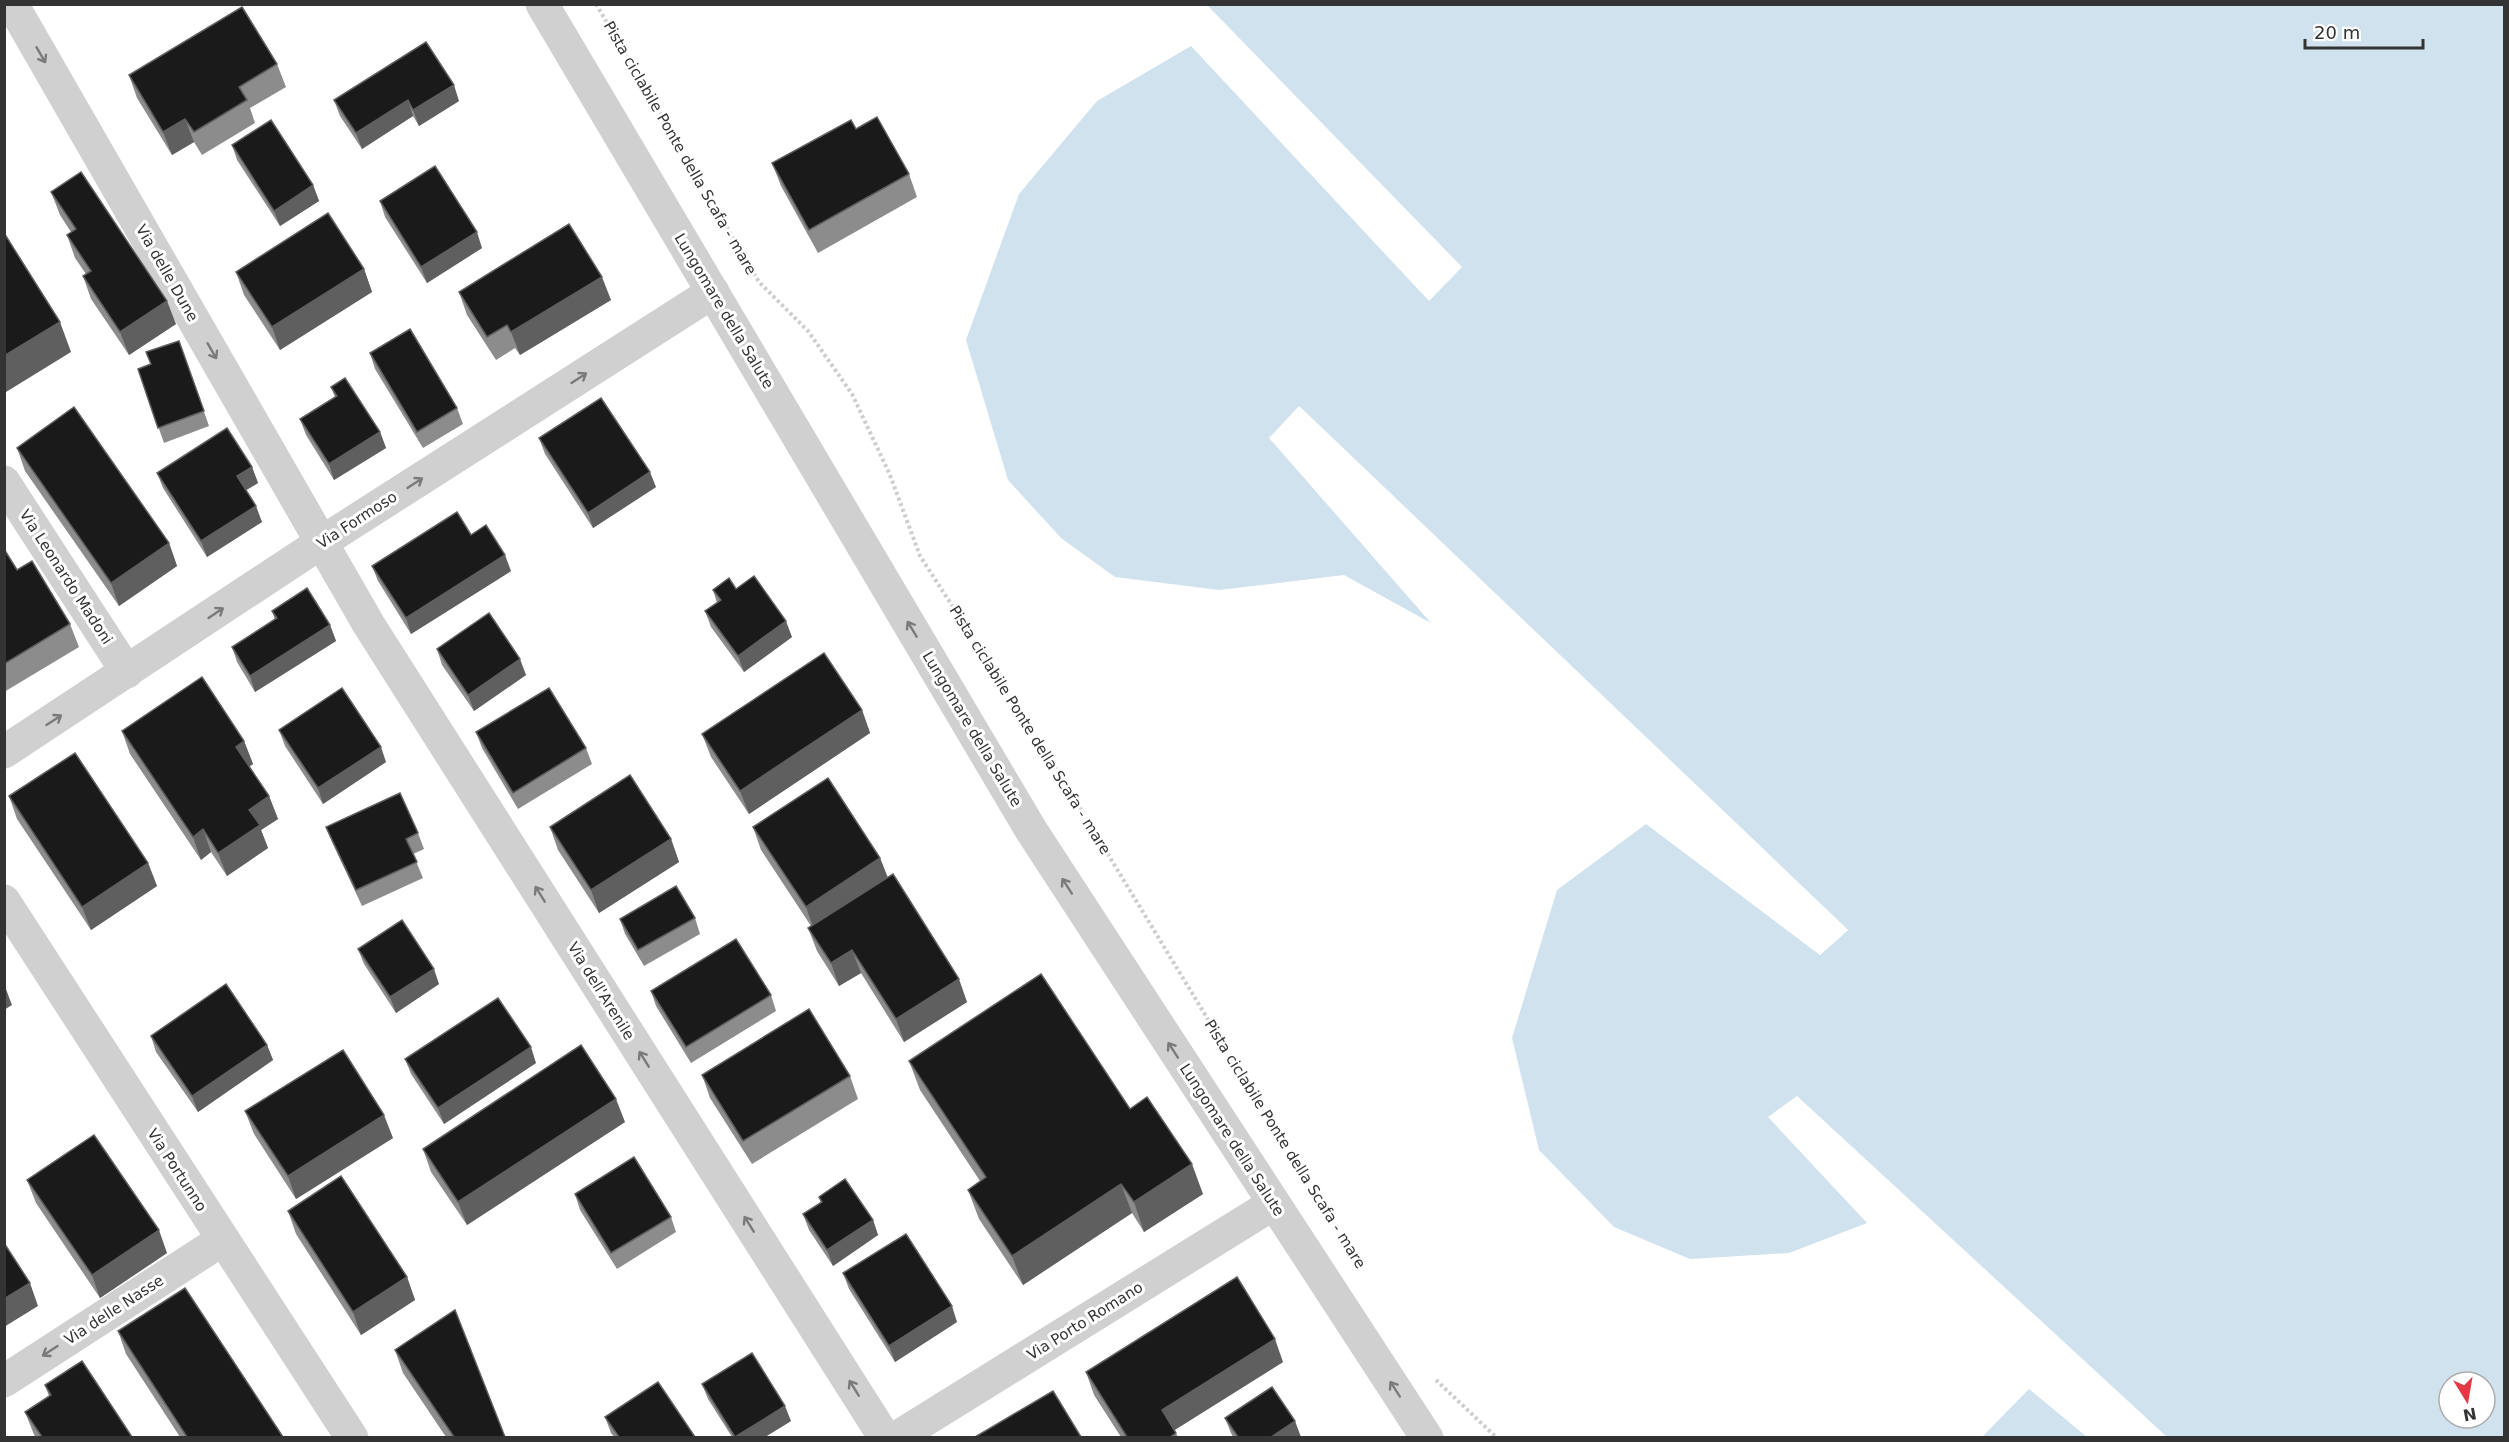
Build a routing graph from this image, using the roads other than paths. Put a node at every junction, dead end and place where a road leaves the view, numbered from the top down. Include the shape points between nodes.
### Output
1 (12, 4) edge
2 (542, 4) edge
3 (713, 292) junction
4 (4, 482) edge
5 (321, 542) junction
6 (127, 672) junction
7 (4, 752) edge
8 (4, 901) edge
9 (1273, 1204) junction
10 (222, 1240) junction
11 (4, 1381) edge
12 (352, 1437) edge
13 (885, 1437) edge
14 (896, 1437) edge
15 (1427, 1437) edge

1 -> 5 street, Via delle Dune
2 - 3 street, Lungomare della Salute
5 -> 3 street, Via Formoso
9 -> 3 street, Lungomare della Salute via 1031,830
4 - 6 street, Via Leonardo Madoni
6 -> 5 street, Via Formoso
13 -> 5 street, Via dell'Arenile via 375,635
7 -> 6 street, Via Formoso
8 - 10 street, Via Portunno
9 - 14 street, Via Porto Romano
15 -> 9 street, Lungomare della Salute
10 -> 11 street, Via delle Nasse
10 - 12 street, Via Portunno

